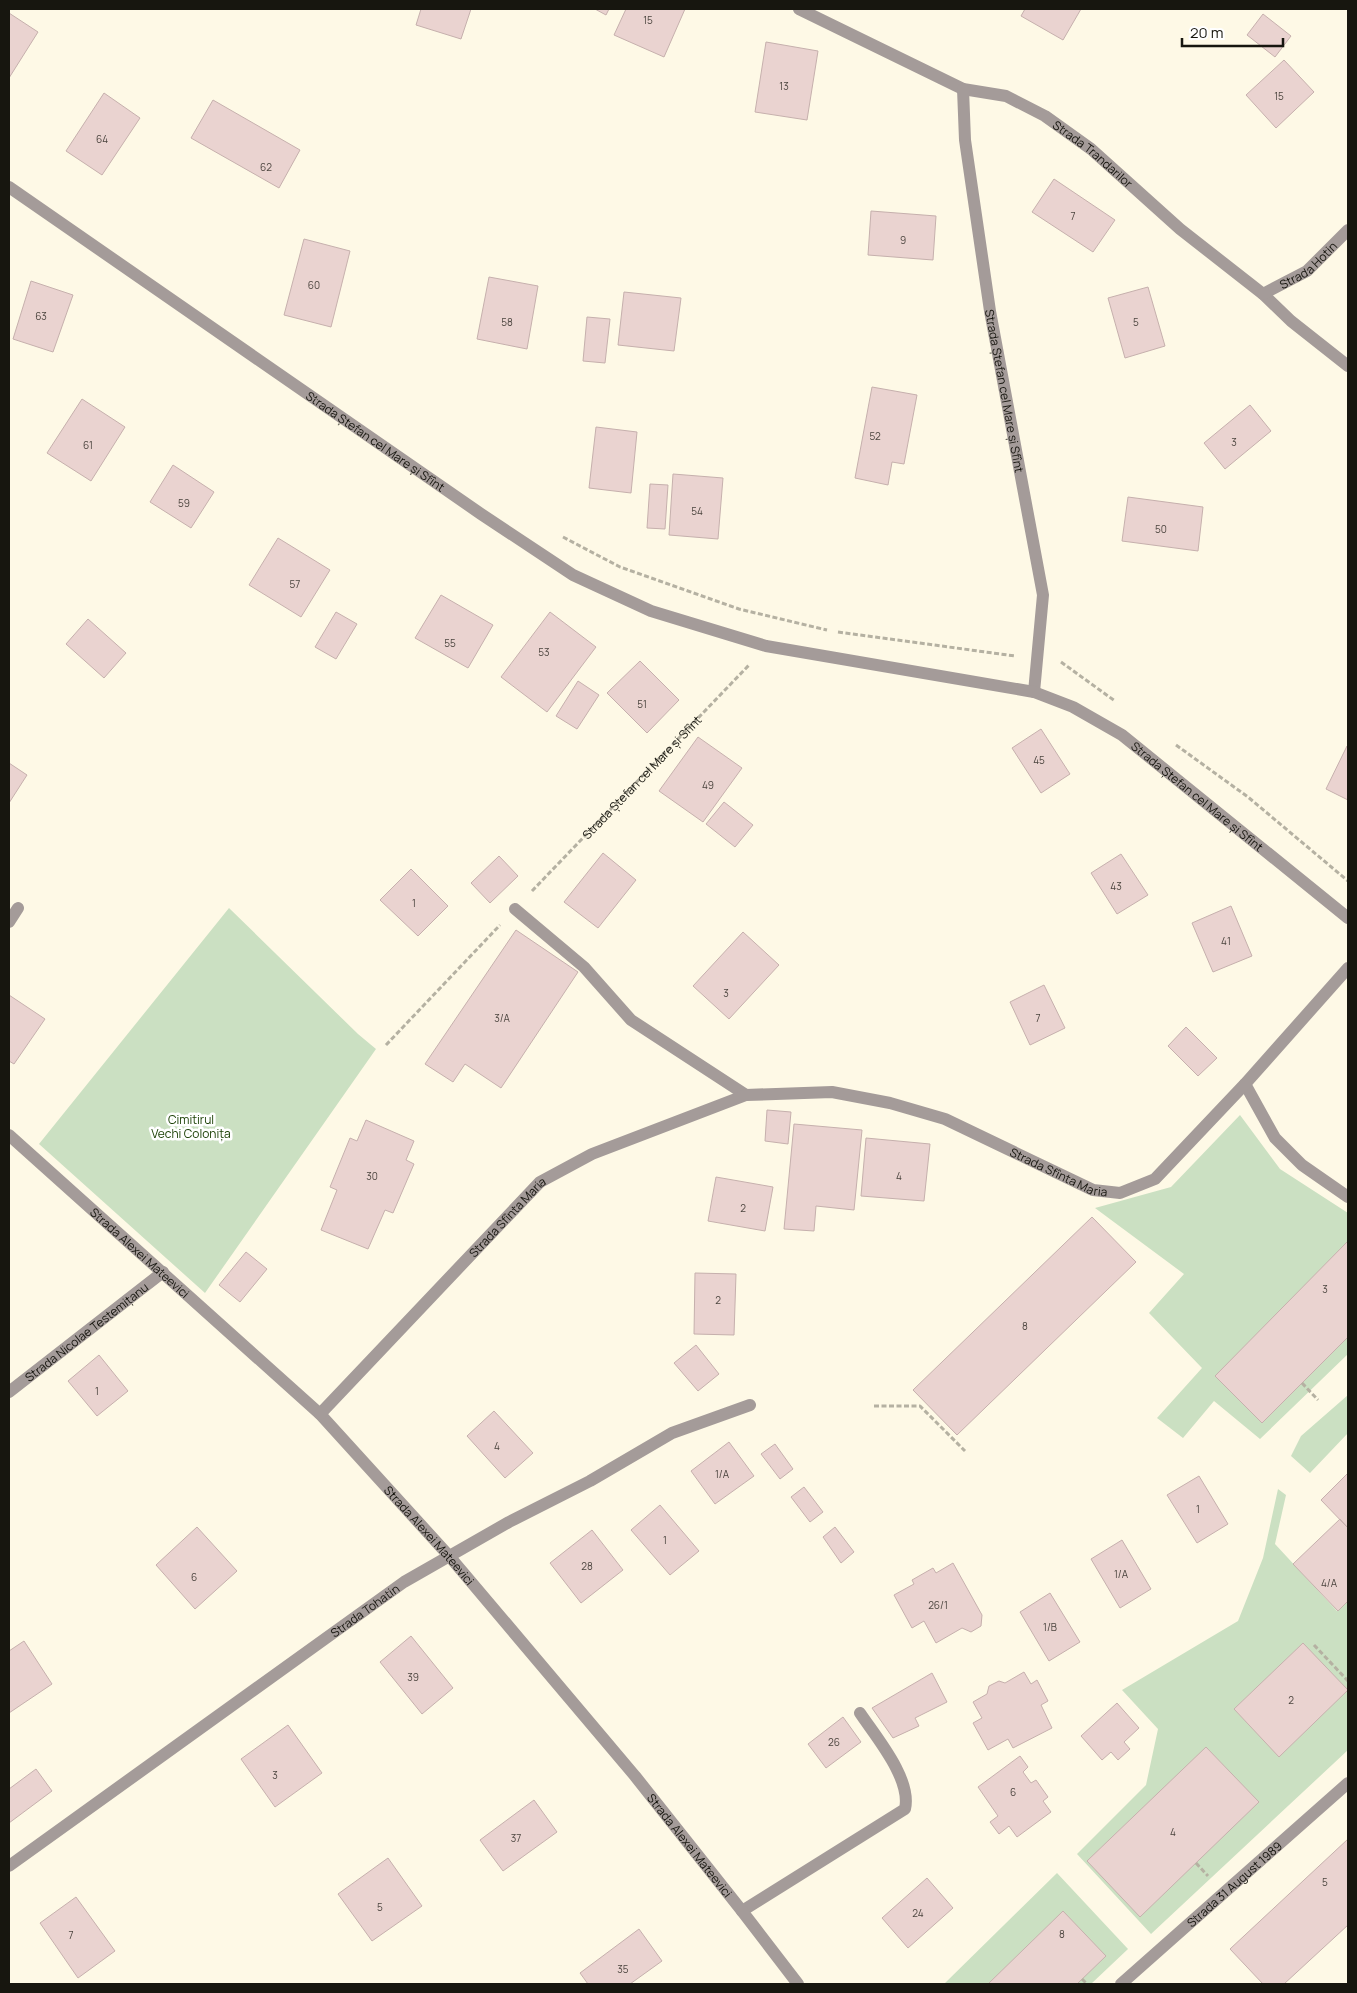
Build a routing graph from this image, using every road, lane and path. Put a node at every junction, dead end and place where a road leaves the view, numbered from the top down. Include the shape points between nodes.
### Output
1 (799, 9) edge
2 (963, 89) junction
3 (9, 187) edge
4 (1348, 230) edge
5 (1263, 294) junction
6 (1348, 366) edge
7 (556, 533) dead end
8 (766, 646) junction
9 (1037, 659) junction
10 (1034, 692) junction
11 (1120, 704) dead end
12 (1168, 739) dead end
13 (1348, 882) edge
14 (18, 908) dead end
15 (515, 909) junction
16 (1348, 918) edge
17 (9, 922) edge
18 (1348, 968) edge
19 (386, 1045) dead end
20 (1245, 1084) junction
21 (746, 1094) junction
22 (9, 1136) edge
23 (1348, 1197) edge
24 (162, 1272) junction
25 (1302, 1383) dead end
26 (9, 1392) edge
27 (1318, 1400) dead end
28 (750, 1405) dead end
29 (874, 1406) dead end
30 (320, 1414) junction
31 (965, 1451) dead end
32 (450, 1557) junction
33 (1314, 1645) dead end
34 (1348, 1680) edge
35 (860, 1713) dead end
36 (1348, 1783) edge
37 (9, 1866) edge
38 (742, 1911) junction
39 (1082, 1979) dead end
40 (798, 1984) edge
41 (1087, 1984) edge
42 (1121, 1984) edge

1 - 2 street, Strada Trandarilor
2 - 5 street, Strada Trandarilor via 1006,96 1045,116 1091,149 1180,229
2 - 9 street, Strada Ștefan cel Mare și Sfînt via 965,140 990,311 1043,595
3 - 8 street, Strada Ștefan cel Mare și Sfînt via 573,575 651,611
4 - 5 street, Strada Hotin via 1307,270
5 - 6 street, Strada Trandarilor via 1291,321
7 - 9 path via 620,567 739,608 830,630
8 - 10 street, Strada Ștefan cel Mare și Sfînt
8 - 15 path, Strada Ștefan cel Mare și Sfînt
9 - 10 street, Strada Ștefan cel Mare și Sfînt
9 - 11 path via 1059,661
10 - 16 street, Strada Ștefan cel Mare și Sfînt via 1073,707 1122,735
12 - 13 path via 1248,797
14 - 17 street
15 - 19 path
15 - 21 street via 584,967 631,1020
18 - 20 street, Strada Sfînta Maria
20 - 21 street, Strada Sfînta Maria via 1155,1179 1120,1193 1094,1190 945,1119 890,1103 832,1092
20 - 23 street via 1275,1138 1302,1165
21 - 30 street, Strada Sfînta Maria via 592,1154 540,1182
22 - 24 street, Strada Alexei Mateevici
24 - 26 street, Strada Nicolae Testemițanu
24 - 30 street, Strada Alexei Mateevici
25 - 27 path
28 - 32 street, Strada Tohatin via 672,1433
29 - 31 path via 920,1406
30 - 32 street, Strada Alexei Mateevici
32 - 37 street, Strada Tohatin via 404,1582
32 - 38 street, Strada Alexei Mateevici via 635,1776
33 - 34 path
35 - 38 street via 902,1777 908,1799 906,1808
36 - 42 street, Strada 31 August 1989
38 - 40 street, Strada Alexei Mateevici
39 - 41 path

